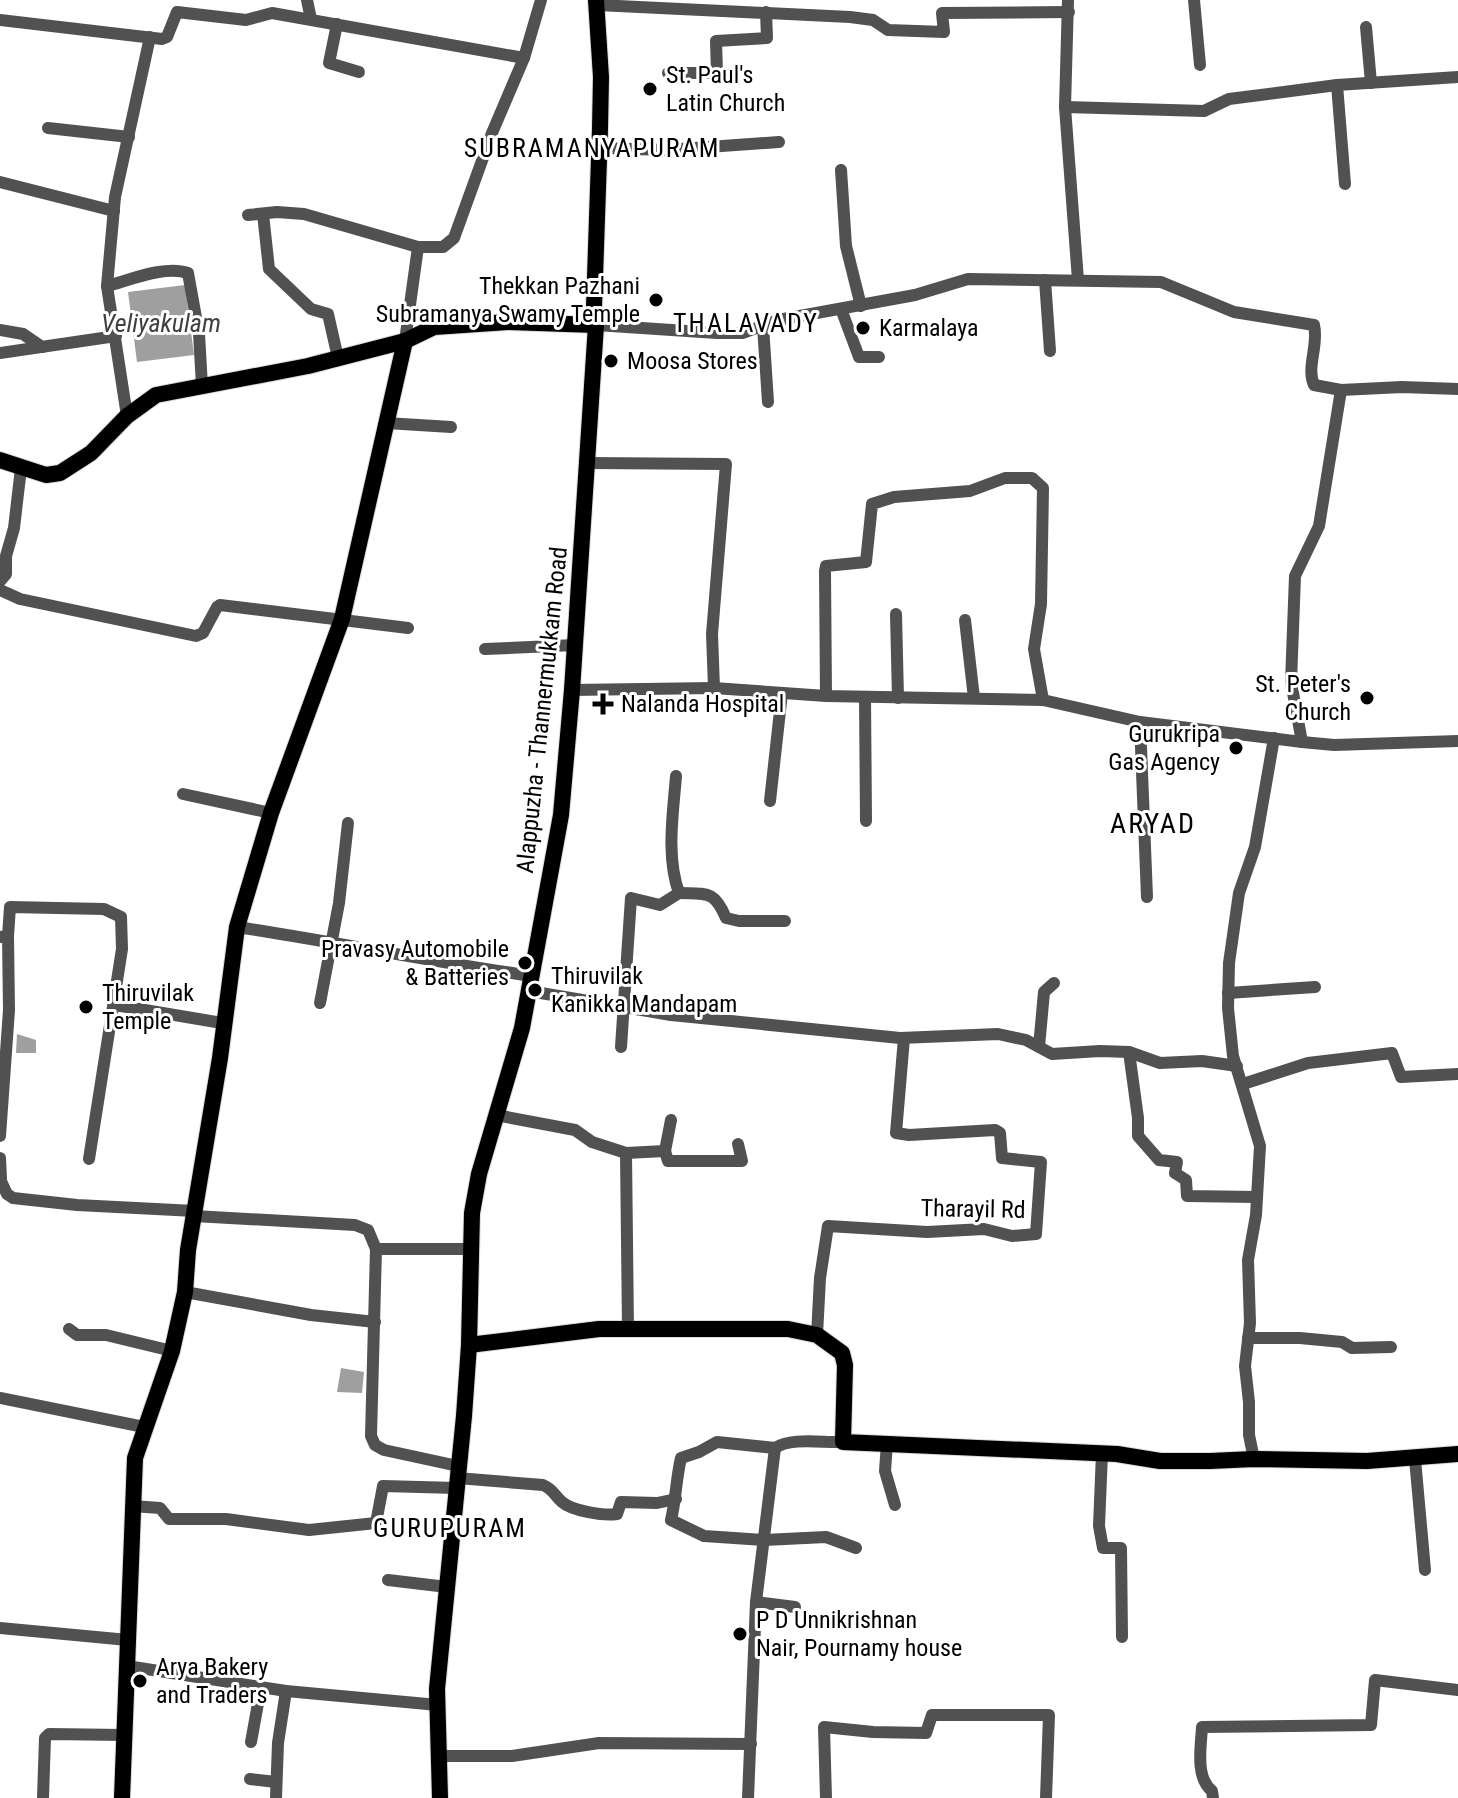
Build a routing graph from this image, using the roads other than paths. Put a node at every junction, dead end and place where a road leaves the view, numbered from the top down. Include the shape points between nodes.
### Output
1 (307, 0) edge
2 (541, 0) edge
3 (1194, 0) edge
4 (596, 2) edge
5 (182, 6) edge
6 (1068, 6) edge
7 (766, 12) junction
8 (311, 19) junction
9 (0, 20) edge
10 (337, 24) junction
11 (1366, 27) dead end
12 (150, 37) junction
13 (524, 58) junction
14 (1200, 65) dead end
15 (359, 72) dead end
16 (668, 73) dead end
17 (1458, 77) edge
18 (1371, 83) junction
19 (1337, 85) junction
20 (1065, 107) junction
21 (48, 128) dead end
22 (129, 137) junction
23 (779, 142) dead end
24 (600, 148) junction
25 (841, 170) dead end
26 (0, 182) edge
27 (1345, 184) dead end
28 (114, 211) junction
29 (263, 214) junction
30 (248, 215) dead end
31 (418, 247) junction
32 (1045, 280) junction
33 (1078, 280) junction
34 (107, 286) junction
35 (861, 306) junction
36 (841, 309) junction
37 (596, 325) junction
38 (763, 326) junction
39 (0, 330) edge
40 (116, 336) junction
41 (405, 341) junction
42 (42, 347) junction
43 (1050, 351) dead end
44 (0, 353) edge
45 (879, 357) dead end
46 (338, 358) junction
47 (202, 386) junction
48 (1458, 389) edge
49 (1341, 390) junction
50 (768, 402) dead end
51 (127, 416) junction
52 (386, 423) junction
53 (451, 427) dead end
54 (0, 460) edge
55 (588, 463) junction
56 (21, 468) junction
57 (0, 581) edge
58 (0, 590) edge
59 (896, 614) dead end
60 (342, 619) junction
61 (965, 620) dead end
62 (408, 628) dead end
63 (575, 645) junction
64 (485, 649) dead end
65 (714, 688) junction
66 (572, 690) junction
67 (782, 693) junction
68 (826, 696) junction
69 (865, 697) junction
70 (898, 698) junction
71 (974, 698) junction
72 (1043, 700) junction
73 (1140, 722) junction
74 (1274, 738) junction
75 (1458, 741) edge
76 (1302, 742) junction
77 (676, 776) dead end
78 (183, 794) dead end
79 (770, 801) dead end
80 (271, 813) junction
81 (866, 821) dead end
82 (348, 823) dead end
83 (679, 893) junction
84 (1147, 897) dead end
85 (785, 921) dead end
86 (237, 927) junction
87 (4, 937) edge
88 (331, 942) junction
89 (1054, 983) dead end
90 (531, 984) junction
91 (1315, 987) dead end
92 (1228, 993) junction
93 (320, 1003) dead end
94 (115, 1005) junction
95 (622, 1006) junction
96 (222, 1023) junction
97 (904, 1038) junction
98 (621, 1047) dead end
99 (1039, 1047) junction
100 (1129, 1052) junction
101 (1237, 1066) junction
102 (1458, 1074) edge
103 (1243, 1084) junction
104 (496, 1115) junction
105 (671, 1120) dead end
106 (0, 1136) edge
107 (738, 1144) dead end
108 (665, 1151) junction
109 (626, 1153) junction
110 (0, 1158) edge
111 (89, 1159) dead end
112 (1, 1179) edge
113 (1257, 1197) junction
114 (194, 1213) junction
115 (376, 1249) junction
116 (469, 1249) junction
117 (185, 1292) junction
118 (375, 1322) junction
119 (69, 1329) dead end
120 (628, 1329) junction
121 (817, 1335) junction
122 (1248, 1338) junction
123 (469, 1345) junction
124 (1391, 1347) dead end
125 (172, 1351) junction
126 (0, 1398) edge
127 (144, 1427) junction
128 (843, 1442) junction
129 (887, 1443) junction
130 (775, 1448) junction
131 (1102, 1453) junction
132 (1458, 1454) edge
133 (1254, 1459) junction
134 (1415, 1459) junction
135 (457, 1478) junction
136 (676, 1499) junction
137 (895, 1505) dead end
138 (132, 1506) junction
139 (764, 1540) junction
140 (856, 1548) dead end
141 (1425, 1570) dead end
142 (388, 1580) dead end
143 (447, 1587) junction
144 (756, 1602) junction
145 (795, 1607) dead end
146 (0, 1628) edge
147 (1122, 1637) dead end
148 (128, 1640) junction
149 (127, 1666) junction
150 (261, 1687) junction
151 (1458, 1690) edge
152 (286, 1691) junction
153 (438, 1705) junction
154 (124, 1735) junction
155 (251, 1742) dead end
156 (751, 1744) junction
157 (439, 1756) junction
158 (250, 1779) dead end
159 (276, 1782) junction
160 (43, 1798) edge
161 (122, 1798) edge
162 (276, 1798) edge
163 (440, 1798) edge
164 (748, 1798) edge
165 (826, 1798) edge
166 (1046, 1798) edge
167 (1213, 1798) edge

1 - 8 street
2 - 13 street
3 - 14 street
4 - 7 street
4 - 24 main road, Alappuzha - Thannermukkam Road
5 - 8 street via 238,20 272,13
5 - 12 street via 167,37
6 - 7 street via 942,13 944,32 888,30 873,20 850,17
6 - 20 street
7 - 16 street via 767,38 716,41 717,73
8 - 10 street
9 - 12 street
10 - 13 street
10 - 15 street via 329,63
11 - 18 street
12 - 22 street
13 - 31 street via 452,242
17 - 18 street
18 - 19 street
19 - 20 street via 1229,99 1204,111
19 - 27 street
20 - 33 street
21 - 22 street
22 - 28 street
23 - 24 street via 666,150
24 - 37 main road, Alappuzha - Thannermukkam Road
25 - 35 street via 846,246
26 - 28 street
28 - 34 street
29 - 30 street
29 - 31 street via 304,214
29 - 46 street via 269,269 311,309 328,314
31 - 41 street
32 - 33 street
32 - 35 street via 968,279
32 - 43 street
33 - 49 street via 1161,282 1234,312 1311,324 1316,333 1312,381
34 - 40 street
34 - 47 street via 155,274 188,273
35 - 36 street
36 - 38 street
36 - 45 street via 859,357
37 - 38 street via 717,333
37 - 41 main road via 452,326 426,329
37 - 55 main road, Alappuzha - Thannermukkam Road
38 - 50 street
39 - 42 street via 23,334
40 - 42 street
40 - 51 street
41 - 46 main road
41 - 52 main road
42 - 44 street
46 - 47 main road
47 - 51 main road via 156,395
48 - 49 street
49 - 76 street via 1319,526 1295,576 1291,682
51 - 56 main road via 69,469 46,475
52 - 53 street
52 - 60 main road
54 - 56 main road
55 - 63 main road, Alappuzha - Thannermukkam Road
55 - 65 street via 726,464 712,634
56 - 57 street via 6,574
58 - 60 street via 20,599 196,636 220,605
59 - 70 street
60 - 62 street
60 - 80 main road
61 - 71 street
63 - 64 street
63 - 66 main road, Alappuzha - Thannermukkam Road
65 - 66 street
65 - 67 street
66 - 90 main road, Alappuzha - Thannermukkam Road via 561,815
67 - 68 street
67 - 79 street
68 - 69 street
68 - 72 street via 826,566 866,562 872,504 894,497 970,491 1005,478 1032,478 1043,488 1041,604 1034,649
69 - 70 street
69 - 81 street
70 - 71 street
71 - 72 street
72 - 73 street
73 - 74 street
73 - 84 street
74 - 76 street
74 - 92 street via 1255,847 1235,910
75 - 76 street
77 - 83 street via 672,874
78 - 80 street
80 - 86 main road
82 - 88 street
83 - 85 street via 709,894 726,918
83 - 95 street via 660,905 631,898
86 - 88 street
86 - 96 main road
87 - 94 street via 10,907 104,909 121,917
87 - 106 street via 9,1010
88 - 90 street
88 - 93 street
89 - 99 street via 1044,992
90 - 95 street
90 - 104 main road, Alappuzha - Thannermukkam Road
91 - 92 street
92 - 101 street
94 - 96 street
94 - 111 street
95 - 97 street
95 - 98 street
96 - 114 main road
97 - 99 street via 998,1034
97 - 121 street, Tharayil Rd via 896,1133 995,1130 1000,1133 1002,1158 1041,1162 1036,1234 828,1226
99 - 100 street via 1052,1054
100 - 101 street via 1160,1063
100 - 113 street via 1138,1136 1159,1160 1177,1162 1175,1173 1186,1180 1187,1196
101 - 103 street
102 - 103 street via 1401,1077 1392,1053 1308,1063
103 - 113 street via 1260,1146
104 - 109 street via 575,1130
104 - 116 main road, Alappuzha - Thannermukkam Road via 479,1174
105 - 108 street
107 - 108 street via 742,1161 668,1161
108 - 109 street
109 - 120 street
110 - 112 street
112 - 114 street via 13,1198
113 - 122 street via 1248,1260
114 - 115 street via 355,1225 368,1230
114 - 117 main road
115 - 116 street
115 - 118 street
116 - 123 main road, Alappuzha - Thannermukkam Road
117 - 118 street
117 - 125 main road
118 - 135 street via 375,1445
119 - 125 street via 77,1335 106,1335
120 - 121 main road via 788,1329
120 - 123 main road
121 - 128 main road via 842,1353 845,1365
122 - 124 street
122 - 133 street via 1245,1366
123 - 135 main road, Alappuzha - Thannermukkam Road
125 - 127 main road
126 - 127 street
127 - 138 main road via 135,1458
128 - 129 main road
128 - 130 street
129 - 131 main road
129 - 137 street via 885,1471
130 - 136 street via 717,1442 681,1458
130 - 139 street
131 - 133 main road via 1160,1461
131 - 147 street via 1099,1526 1103,1548 1121,1548
132 - 134 main road
133 - 134 main road
134 - 141 street
135 - 136 street via 543,1485 563,1504 604,1516 617,1514 621,1502
135 - 138 street via 383,1486 376,1523 309,1530 226,1519 169,1519 160,1508
135 - 143 main road, Alappuzha - Thannermukkam Road
136 - 139 street via 671,1520 704,1536
138 - 148 main road
139 - 140 street via 826,1537
139 - 144 street
142 - 143 street
143 - 153 main road, Alappuzha - Thannermukkam Road
144 - 145 street
144 - 156 street
146 - 148 street
148 - 149 main road
149 - 150 street
149 - 154 main road
150 - 152 street
150 - 155 street
151 - 167 street via 1375,1680 1371,1725 1202,1727 1201,1770
152 - 153 street
152 - 159 street
153 - 157 main road, Alappuzha - Thannermukkam Road
154 - 160 street via 49,1734
154 - 161 main road
156 - 157 street via 599,1743 512,1756
156 - 164 street
157 - 163 main road, Alappuzha - Thannermukkam Road
158 - 159 street
159 - 162 street
165 - 166 street via 824,1727 926,1733 932,1715 1049,1715

